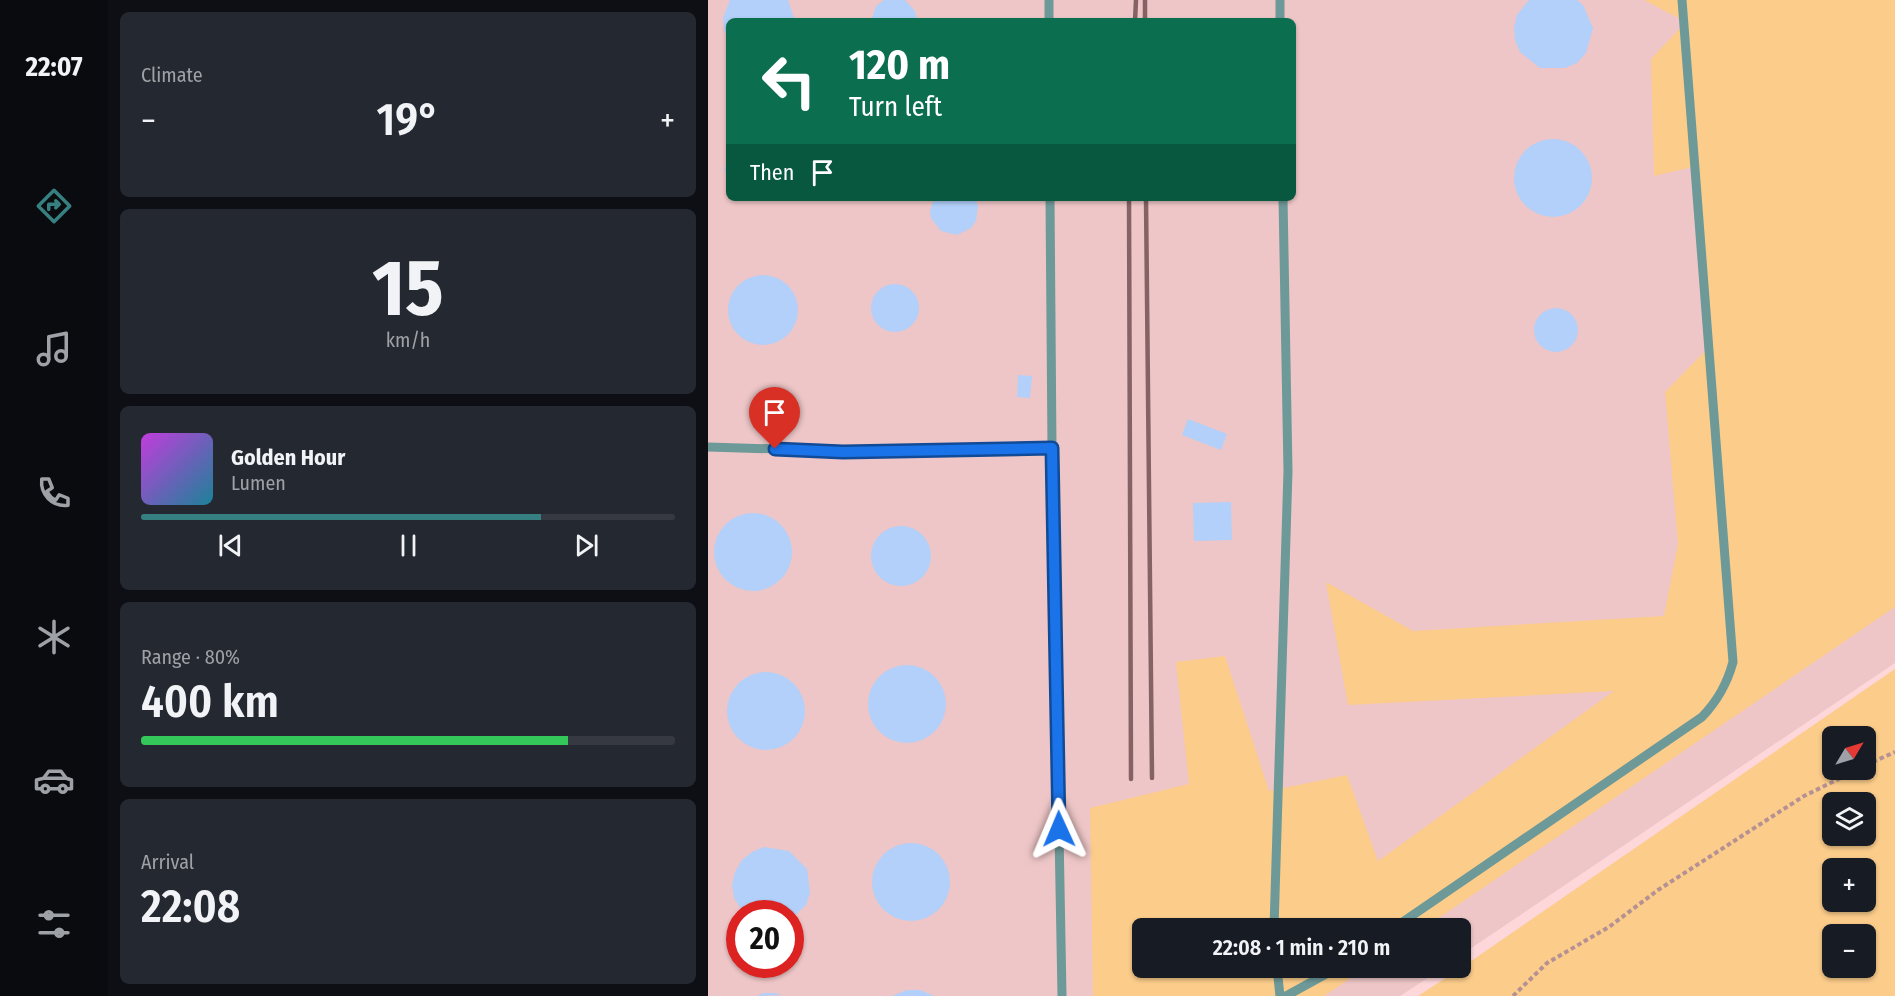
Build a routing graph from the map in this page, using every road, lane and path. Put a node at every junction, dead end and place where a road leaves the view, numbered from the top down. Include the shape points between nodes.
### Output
1 (1049, 0) edge
2 (1280, 0) edge
3 (1682, 0) edge
4 (1049, 18) edge
5 (1280, 18) edge
6 (1050, 201) edge
7 (1284, 201) edge
8 (708, 447) edge
9 (1052, 448) junction
10 (1895, 752) edge
11 (1876, 761) edge
12 (1837, 780) edge
13 (1274, 918) edge
14 (1409, 918) edge
15 (1278, 978) edge
16 (1319, 978) edge
17 (1062, 996) edge
18 (1280, 996) edge
19 (1286, 996) edge
20 (1513, 996) edge

1 - 4 lane
2 - 5 lane
3 - 14 lane via 1733,662 1727,683 1702,717
6 - 9 lane
7 - 13 lane via 1288,471
8 - 9 lane via 843,452
9 - 17 lane
10 - 11 path
12 - 20 path via 1804,796 1658,890 1609,927 1547,963
15 - 18 lane
16 - 19 lane

